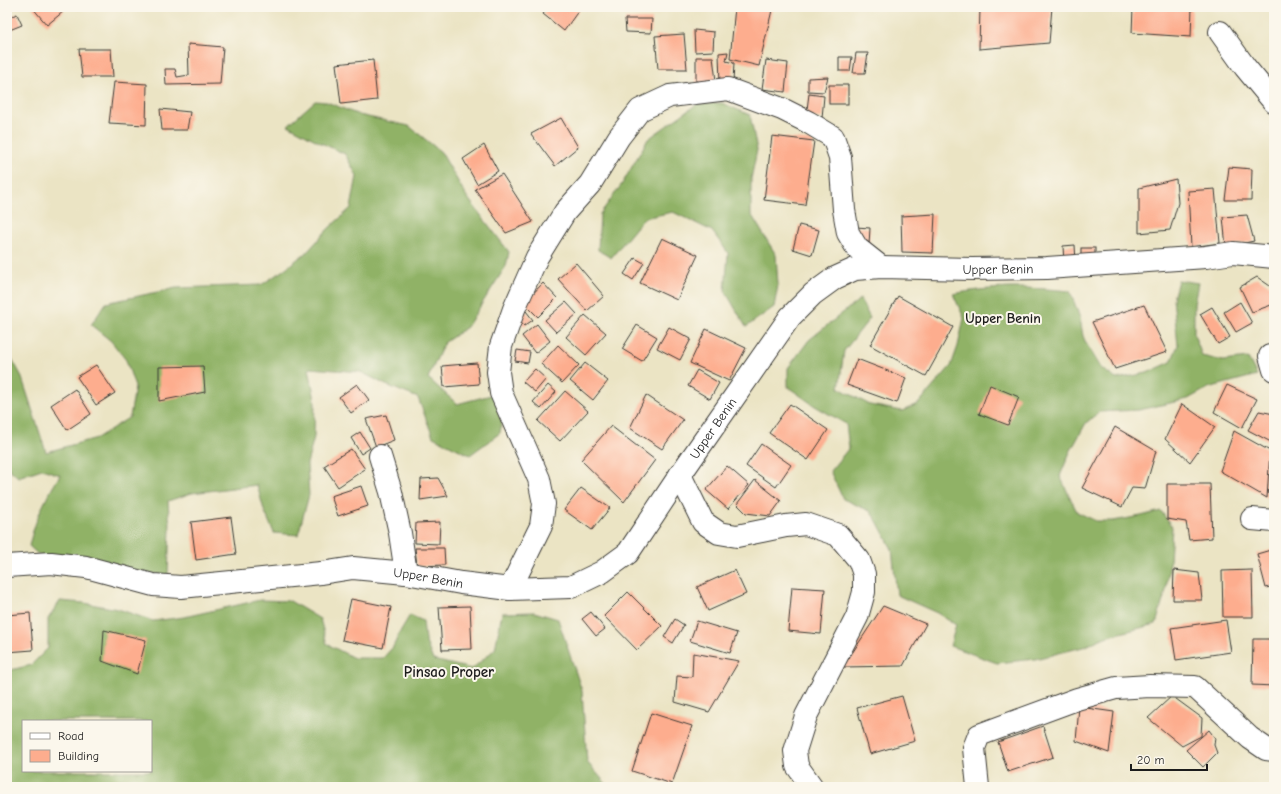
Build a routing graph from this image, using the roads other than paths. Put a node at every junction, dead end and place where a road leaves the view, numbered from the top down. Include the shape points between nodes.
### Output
1 (1220, 32) dead end
2 (1274, 102) edge
3 (1274, 257) edge
4 (881, 267) junction
5 (380, 456) dead end
6 (680, 475) junction
7 (1252, 519) dead end
8 (1274, 521) edge
9 (7, 566) edge
10 (406, 573) junction
11 (510, 590) junction
12 (1274, 750) edge
13 (812, 787) edge
14 (978, 787) edge

1 - 2 street
3 - 4 street, Upper Benin via 1233,253 1047,268
4 - 6 street, Upper Benin via 854,269 835,278 813,294 790,317
4 - 11 street via 857,248 848,233 840,157 832,137 782,109 728,89 670,96 640,110 590,184 565,212 537,257 501,346 498,372 501,393 539,479 544,504 541,526
5 - 10 street via 391,492
6 - 11 street, Upper Benin via 628,553 602,572 571,586
6 - 13 street via 703,522 719,533 737,536 806,524 838,535 859,560 864,574 864,592 857,617 806,716 795,751 797,766
7 - 8 street
9 - 10 street, Upper Benin via 51,563 86,568 153,585 181,587 353,568
10 - 11 street, Upper Benin
12 - 14 street via 1266,749 1250,738 1194,687 1116,688 1077,699 979,735 974,748

